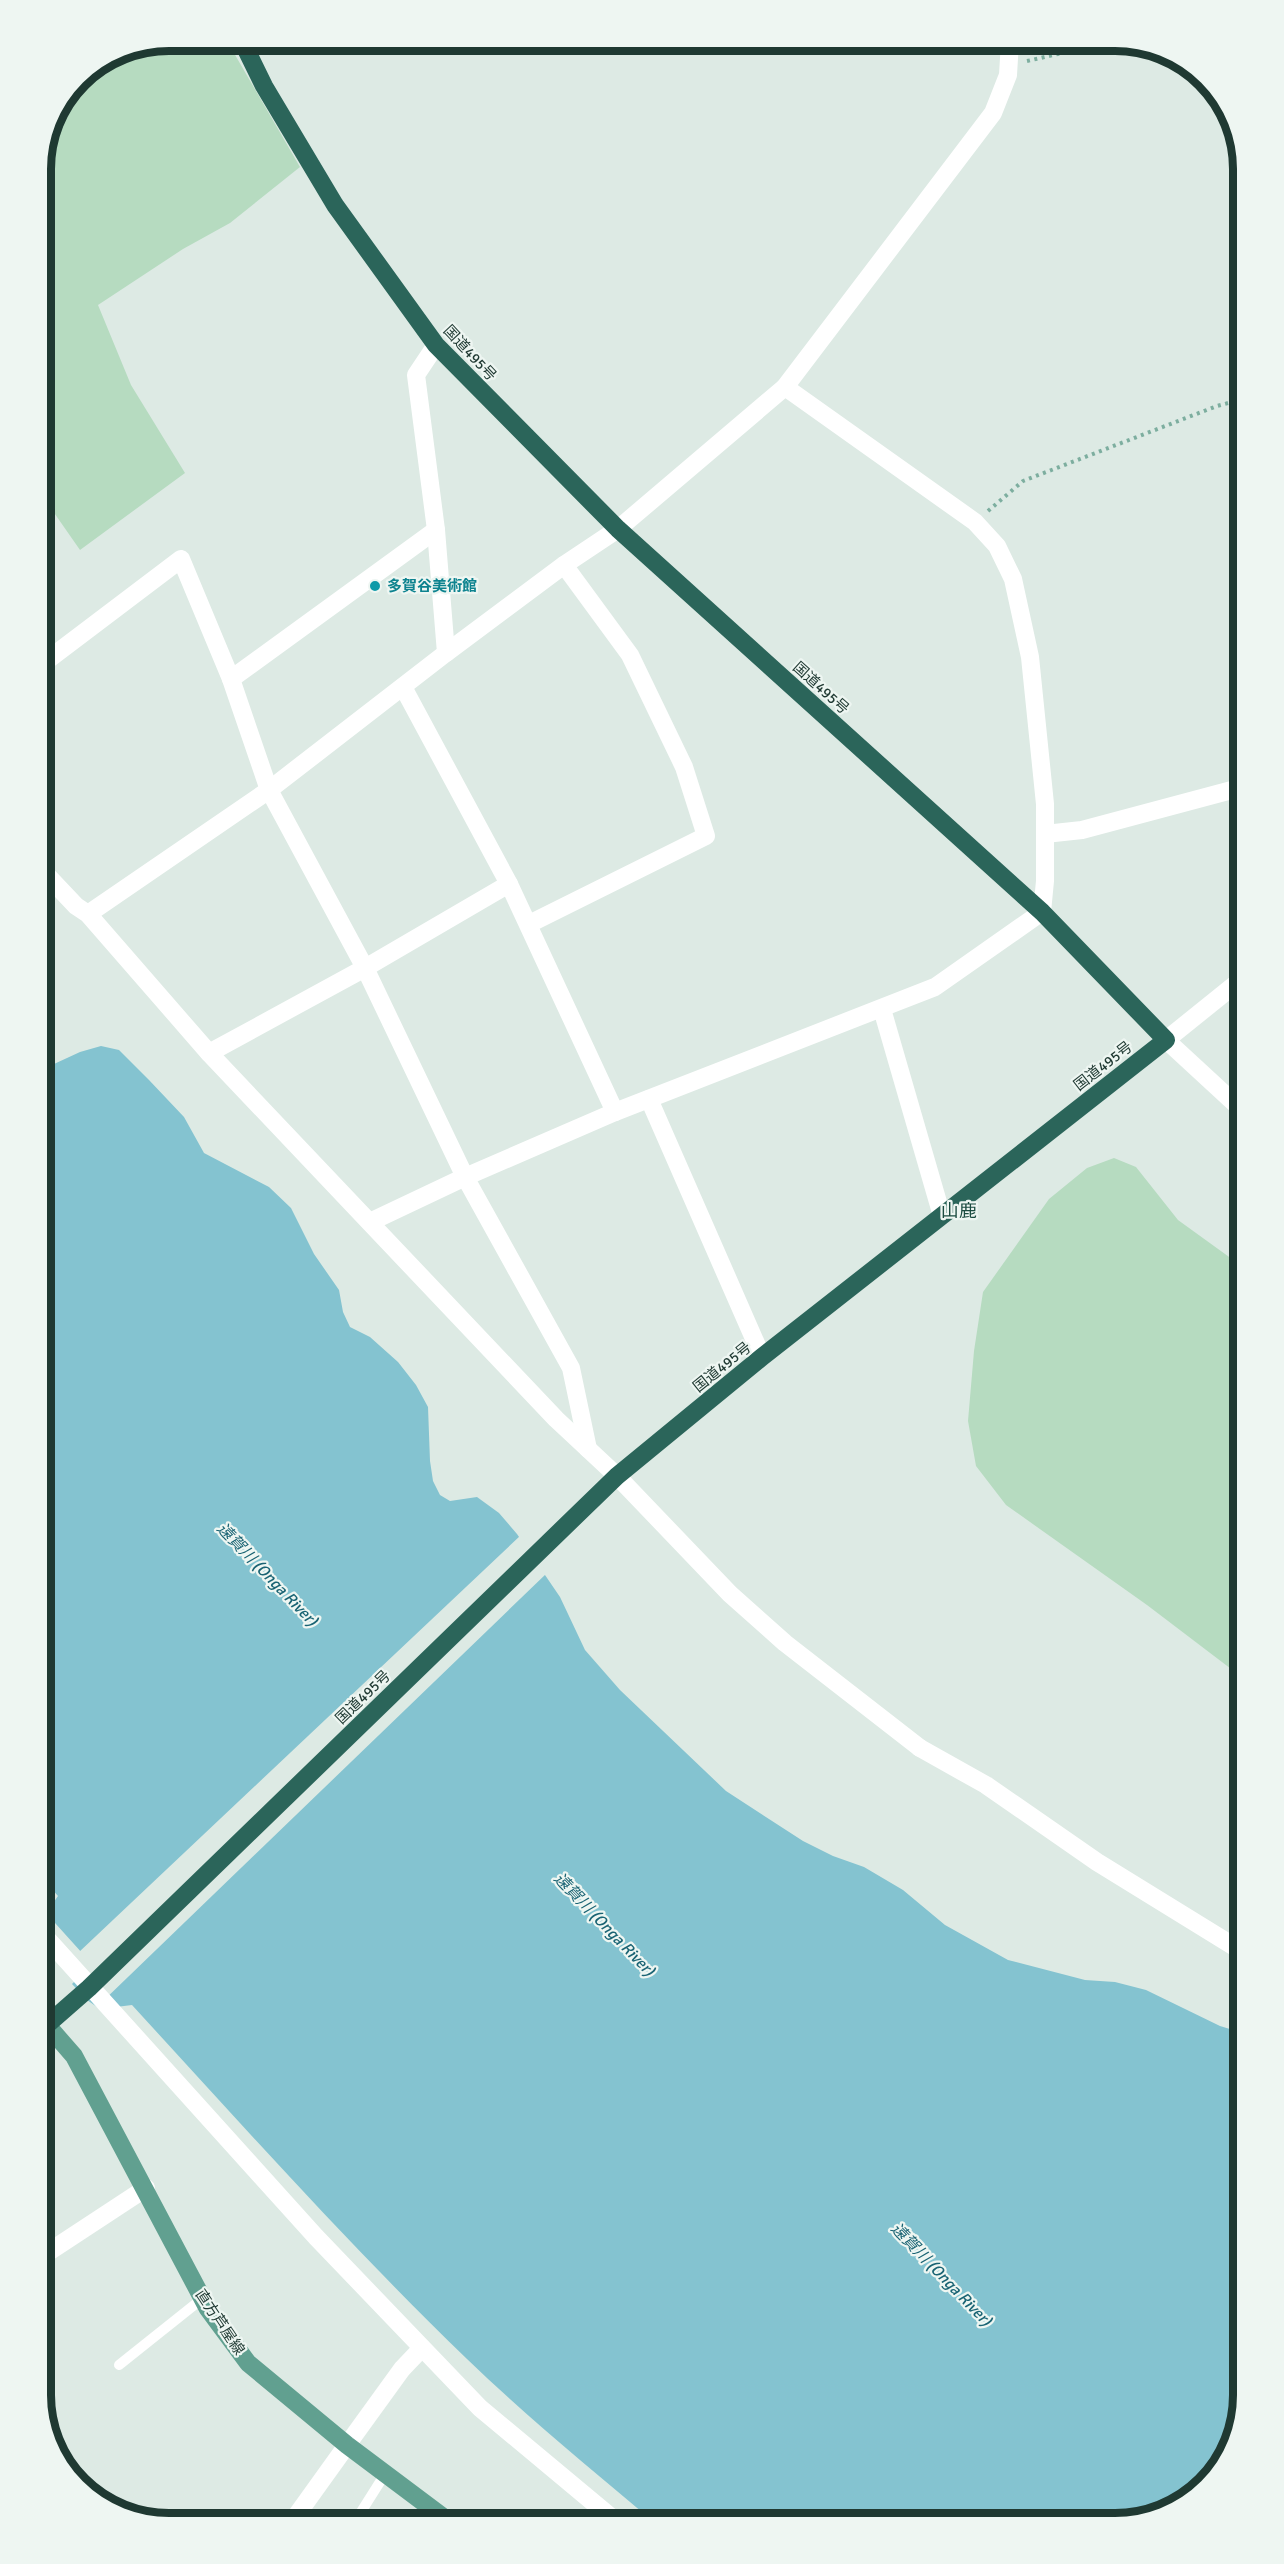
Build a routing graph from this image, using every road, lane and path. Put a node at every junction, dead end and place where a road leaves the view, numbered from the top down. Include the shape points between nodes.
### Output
1 (247, 51) edge
2 (1010, 51) edge
3 (1071, 51) edge
4 (1009, 65) junction
5 (436, 345) junction
6 (785, 387) junction
7 (1233, 402) edge
8 (975, 522) junction
9 (618, 529) junction
10 (436, 530) junction
11 (564, 565) junction
12 (446, 653) junction
13 (51, 657) edge
14 (231, 679) junction
15 (403, 687) junction
16 (269, 790) junction
17 (1233, 790) edge
18 (1045, 834) junction
19 (51, 880) edge
20 (509, 884) junction
21 (1042, 912) junction
22 (88, 914) junction
23 (529, 924) junction
24 (365, 968) junction
25 (1233, 987) edge
26 (882, 1009) junction
27 (1166, 1040) junction
28 (209, 1053) junction
29 (650, 1099) junction
30 (1233, 1101) edge
31 (615, 1112) junction
32 (465, 1177) junction
33 (942, 1216) junction
34 (370, 1222) junction
35 (762, 1357) junction
36 (588, 1449) junction
37 (617, 1476) junction
38 (51, 1945) edge
39 (1233, 1945) edge
40 (88, 1988) junction
41 (51, 2022) edge
42 (51, 2035) edge
43 (146, 2188) junction
44 (51, 2250) edge
45 (203, 2298) junction
46 (422, 2348) junction
47 (118, 2366) dead end
48 (347, 2445) junction
49 (385, 2474) junction
50 (298, 2513) edge
51 (360, 2513) edge
52 (438, 2513) edge
53 (606, 2513) edge

1 - 5 highway, 国道495号 via 335,205
2 - 4 street
3 - 4 path
4 - 6 street via 993,113
5 - 9 highway, 国道495号
5 - 10 street via 416,375
6 - 8 street
6 - 9 street
7 - 8 path via 1023,482
8 - 18 street via 997,546 1013,579 1030,657
9 - 11 street
9 - 21 highway, 国道495号
10 - 12 street
10 - 14 street
11 - 12 street
11 - 23 street via 630,655 684,767 706,836
12 - 15 street
13 - 14 street via 181,559
14 - 16 street
15 - 16 street
15 - 20 street
16 - 22 street
16 - 24 street
17 - 18 street via 1082,830
18 - 21 street
19 - 22 street
20 - 23 street
20 - 24 street
21 - 26 street via 935,987
21 - 27 highway, 国道495号
22 - 28 street
23 - 31 street
24 - 28 street
24 - 32 street
25 - 27 street
26 - 29 street
26 - 33 street
27 - 30 street
27 - 33 highway, 国道495号
28 - 34 street
29 - 31 street
29 - 35 street
31 - 32 street
32 - 34 street
32 - 36 street via 571,1368
33 - 35 highway, 国道495号
34 - 36 street
35 - 37 highway, 国道495号
36 - 37 street
37 - 39 street via 730,1594 784,1643 920,1748 986,1785 1098,1862
37 - 40 highway, 国道495号
38 - 40 street
40 - 41 highway, 国道495号
40 - 46 street
42 - 43 main road, 直方芦屋線 via 74,2056
43 - 44 street
43 - 45 main road, 直方芦屋線
45 - 47 lane
45 - 48 main road, 直方芦屋線 via 248,2363
46 - 48 street
46 - 53 street via 480,2408
48 - 49 main road, 直方芦屋線
48 - 50 street
49 - 51 lane
49 - 52 main road, 直方芦屋線

